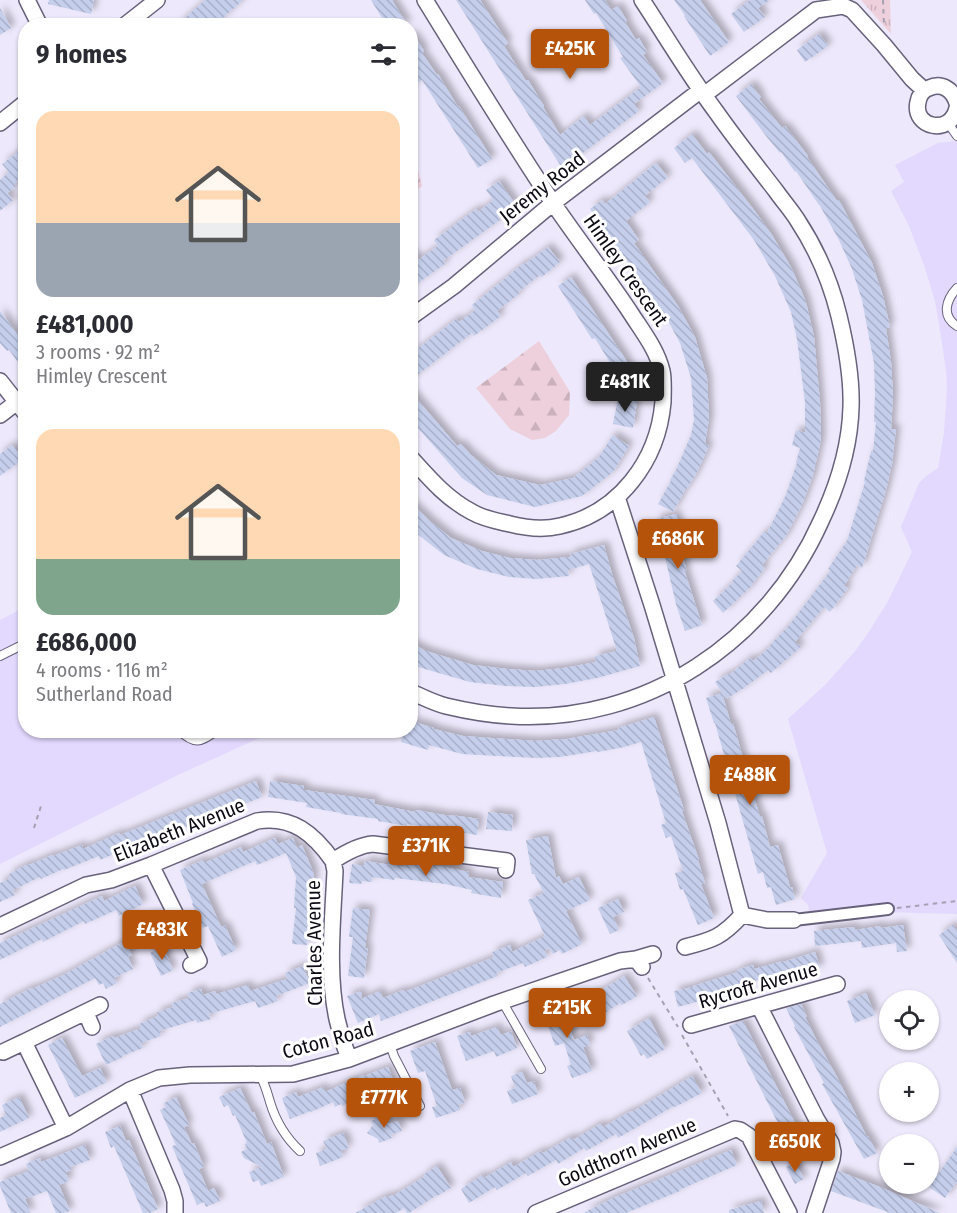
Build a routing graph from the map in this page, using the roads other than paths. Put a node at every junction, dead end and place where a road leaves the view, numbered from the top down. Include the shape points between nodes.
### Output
1 (27, 0) edge
2 (157, 0) edge
3 (425, 0) edge
4 (642, 0) edge
5 (36, 18) edge
6 (134, 18) edge
7 (924, 90) junction
8 (702, 93) junction
9 (957, 103) edge
10 (18, 108) edge
11 (957, 108) edge
12 (0, 123) edge
13 (948, 123) junction
14 (957, 136) edge
15 (553, 203) junction
16 (957, 288) edge
17 (418, 312) edge
18 (957, 326) edge
19 (0, 381) edge
20 (18, 404) edge
21 (18, 409) edge
22 (0, 415) edge
23 (418, 465) edge
24 (617, 497) junction
25 (18, 647) edge
26 (0, 656) edge
27 (675, 680) junction
28 (418, 695) edge
29 (188, 738) edge
30 (207, 738) edge
31 (333, 861) junction
32 (507, 861) dead end
33 (151, 865) junction
34 (888, 909) dead end
35 (742, 915) junction
36 (794, 920) joint
37 (0, 926) edge
38 (685, 947) dead end
39 (653, 954) dead end
40 (199, 961) dead end
41 (837, 984) dead end
42 (502, 1001) junction
43 (100, 1005) dead end
44 (759, 1006) junction
45 (691, 1026) dead end
46 (24, 1042) junction
47 (390, 1044) junction
48 (3, 1052) dead end
49 (349, 1059) junction
50 (541, 1069) dead end
51 (259, 1074) junction
52 (130, 1090) junction
53 (420, 1106) dead end
54 (66, 1128) junction
55 (300, 1151) dead end
56 (0, 1157) edge
57 (175, 1213) edge
58 (536, 1213) edge
59 (789, 1213) edge
60 (814, 1213) edge

1 - 5 street
2 - 6 street
3 - 15 street, Himley Crescent
4 - 8 street
7 - 8 street, Jeremy Road via 852,10 843,6 816,10
7 - 9 street via 945,87
7 - 13 street via 919,97 918,114 931,126
8 - 15 street, Jeremy Road
8 - 27 street via 798,221 820,260 846,346 851,404 846,453 834,490 797,567 752,623 718,653
10 - 12 street
11 - 13 street
13 - 14 lane
15 - 17 street, Jeremy Road
15 - 24 street, Himley Crescent via 652,345 662,371 662,415 652,448 645,464
16 - 18 lane via 949,297 947,312
19 - 20 street
21 - 22 street
23 - 24 street, Himley Crescent via 470,512 521,526 551,528 572,524
24 - 27 street
25 - 26 lane
27 - 28 street via 617,703 543,716 486,713 444,705
27 - 35 street
29 - 30 lane
31 - 32 street via 367,844
31 - 33 street, Elizabeth Avenue via 315,838 299,827 265,819
31 - 49 street, Charles Avenue via 333,988 336,1017
33 - 37 street, Elizabeth Avenue via 86,885
33 - 40 street
34 - 36 street
35 - 36 street
35 - 38 street via 710,941
39 - 42 street, Coton Road via 639,963 620,961
41 - 44 street, Rycroft Avenue
42 - 47 street, Coton Road
42 - 50 lane
43 - 46 street via 89,1020
44 - 45 street, Rycroft Avenue
44 - 60 street via 831,1143 832,1159
46 - 48 street
46 - 54 street
47 - 49 street, Coton Road
47 - 53 lane
49 - 51 street, Coton Road via 293,1074
51 - 52 street, Coton Road via 173,1076
51 - 55 lane via 279,1126
52 - 54 street, Coton Road
52 - 57 street via 172,1190
54 - 56 street, Coton Road
58 - 59 street, Goldthorn Avenue via 735,1129 749,1136

